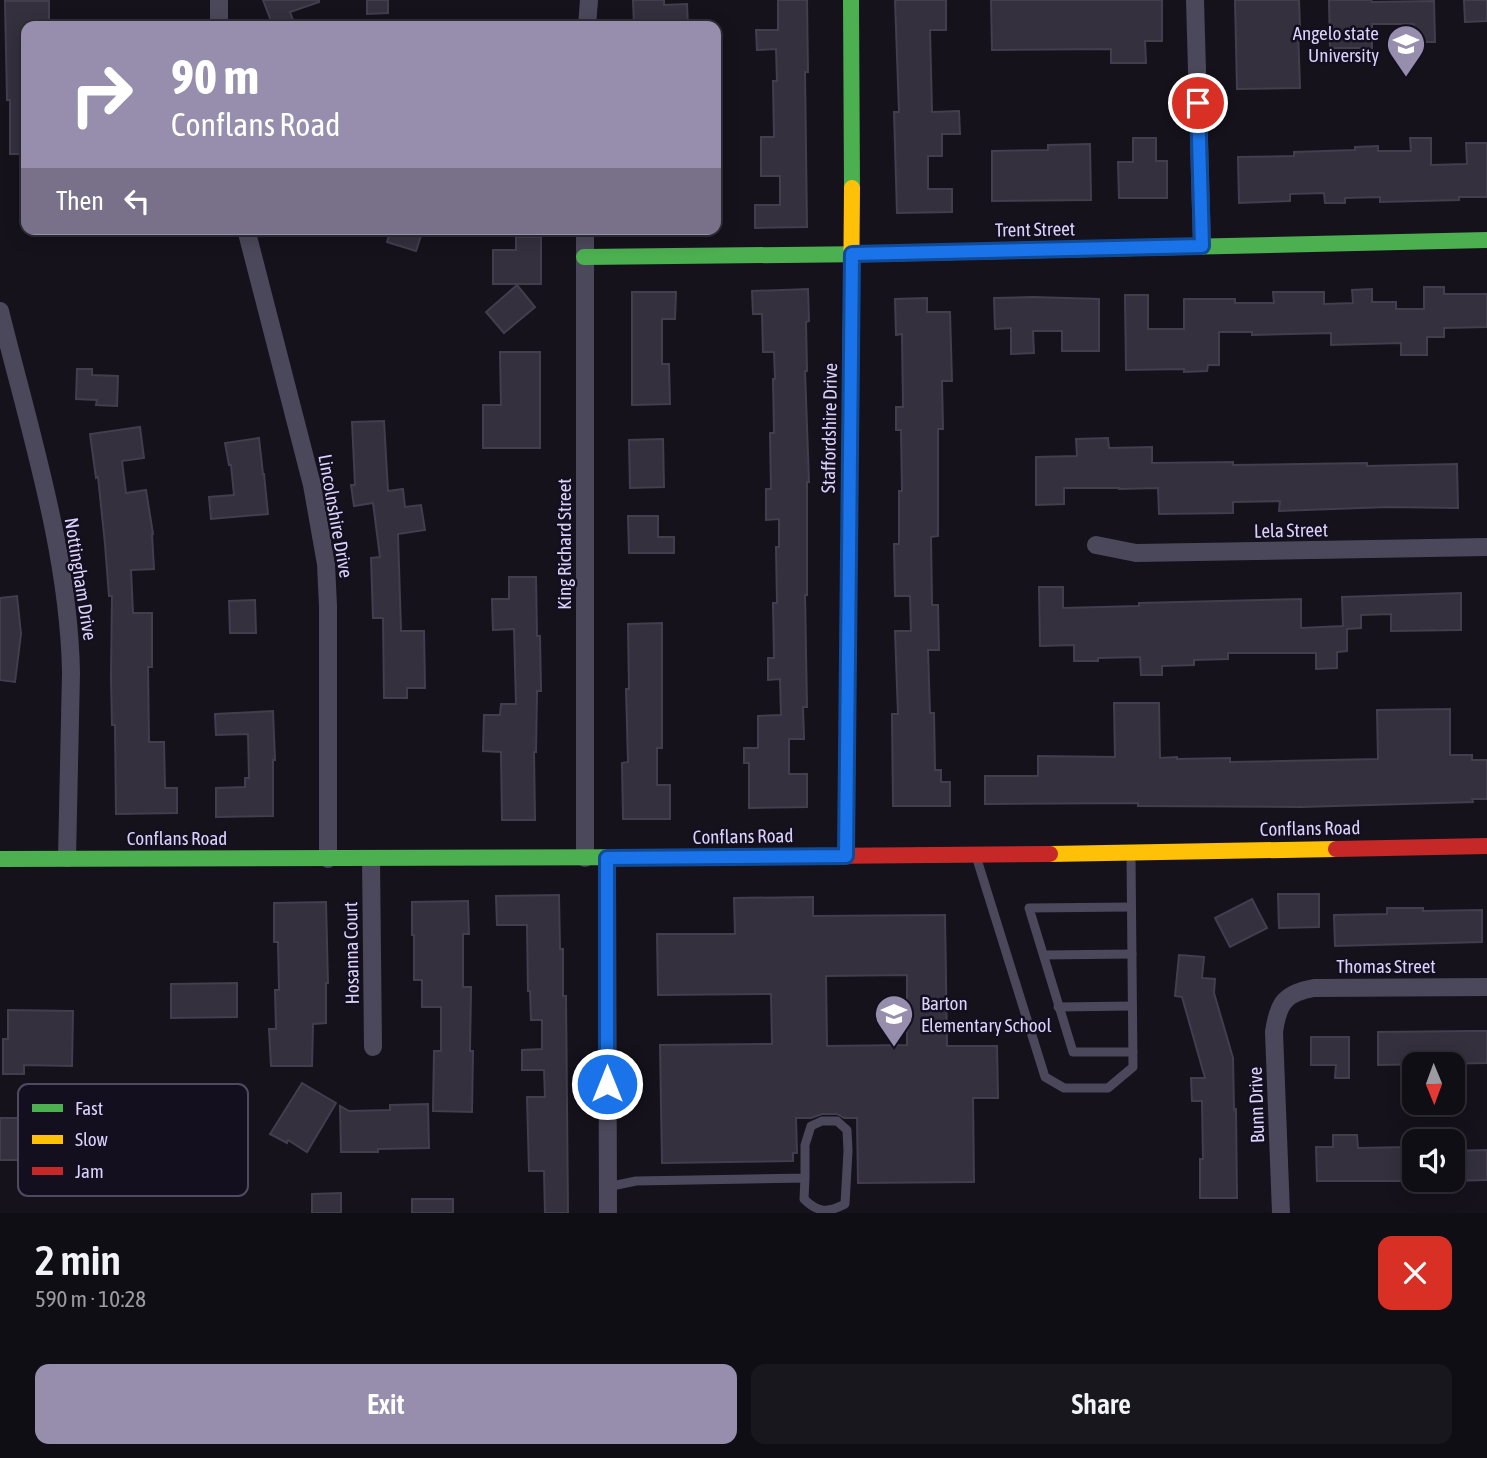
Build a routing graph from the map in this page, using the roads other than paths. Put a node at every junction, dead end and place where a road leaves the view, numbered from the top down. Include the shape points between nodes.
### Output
1 (219, 0) edge
2 (589, 0) edge
3 (851, 0) edge
4 (1195, 0) edge
5 (219, 21) edge
6 (587, 21) edge
7 (248, 235) edge
8 (585, 235) edge
9 (1487, 240) edge
10 (1202, 246) junction
11 (852, 254) junction
12 (584, 257) junction
13 (0, 311) edge
14 (1096, 545) dead end
15 (1487, 547) edge
16 (1487, 846) edge
17 (1131, 853) junction
18 (975, 855) junction
19 (846, 856) junction
20 (67, 858) junction
21 (584, 858) junction
22 (607, 858) junction
23 (0, 859) edge
24 (328, 859) junction
25 (371, 859) junction
26 (1131, 907) junction
27 (1132, 954) junction
28 (1044, 955) junction
29 (1487, 987) edge
30 (1287, 997) joint
31 (1132, 1006) junction
32 (1058, 1007) junction
33 (373, 1047) dead end
34 (1133, 1052) junction
35 (805, 1178) junction
36 (607, 1186) junction
37 (608, 1213) edge
38 (1282, 1213) edge

1 - 5 street
2 - 6 street
3 - 11 street, Staffordshire Drive
4 - 10 street
7 - 24 street, Lincolnshire Drive via 312,485 326,564
8 - 12 street, King Richard Street
9 - 10 street, Trent Street
10 - 11 street, Trent Street
11 - 12 street, Trent Street
11 - 19 street, Staffordshire Drive
12 - 21 street, King Richard Street
13 - 20 street, Nottingham Drive via 65,592 71,647
14 - 15 street, Lela Street via 1136,553
16 - 17 street, Conflans Road
17 - 18 street, Conflans Road
17 - 26 lane
18 - 19 street, Conflans Road
18 - 34 lane via 1045,1077 1064,1088 1108,1088 1133,1067
19 - 22 street, Conflans Road
20 - 23 street, Conflans Road
20 - 24 street, Conflans Road
21 - 22 street, Conflans Road
21 - 25 street, Conflans Road
22 - 36 street
24 - 25 street, Conflans Road
25 - 33 street, Hosanna Court
26 - 27 lane
26 - 28 lane via 1029,908
27 - 28 lane
27 - 31 lane
28 - 32 lane
29 - 30 street, Thomas Street via 1314,988
30 - 38 street, Bunn Drive via 1275,1032
31 - 32 lane
31 - 34 lane
32 - 34 lane via 1073,1052
35 - 35 lane via 804,1199 812,1208 835,1211 845,1204 847,1130 837,1121 811,1126 805,1145
35 - 36 lane via 636,1181
36 - 37 street

